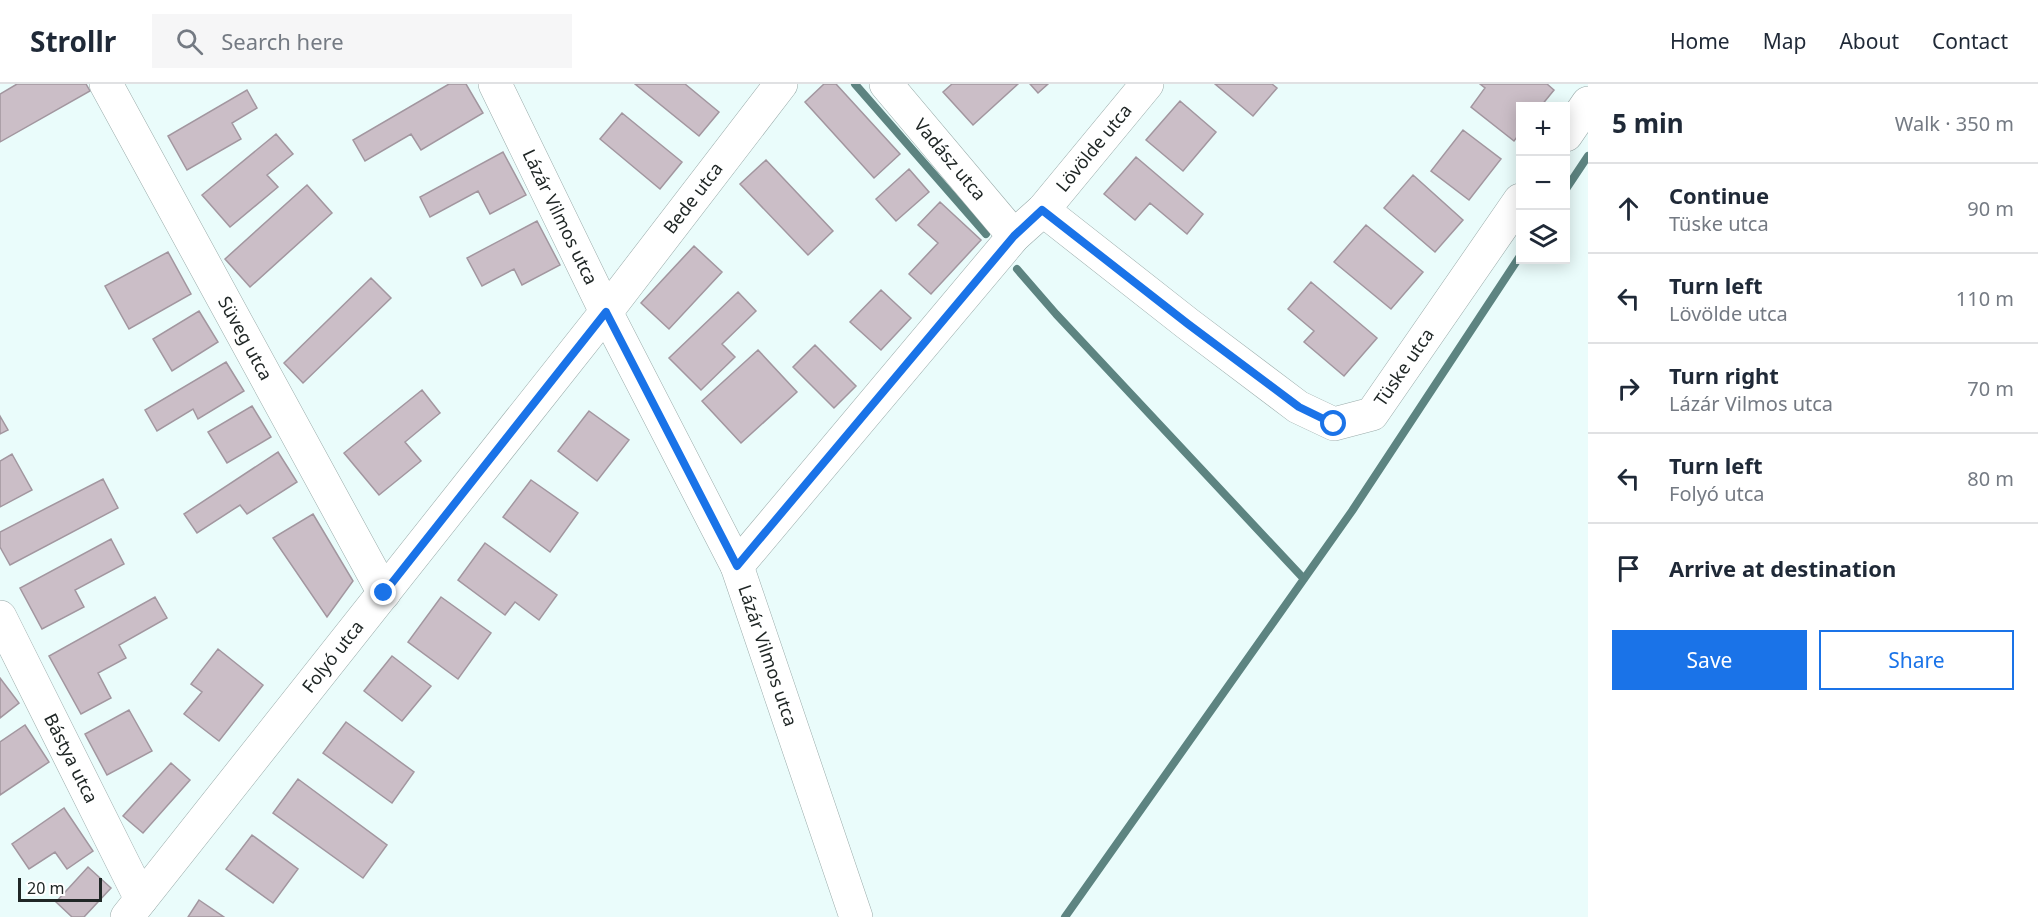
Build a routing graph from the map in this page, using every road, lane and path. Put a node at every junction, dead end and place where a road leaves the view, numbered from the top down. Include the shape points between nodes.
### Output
1 (106, 84) edge
2 (495, 84) edge
3 (781, 84) edge
4 (886, 84) edge
5 (1147, 84) edge
6 (1588, 103) edge
7 (1570, 129) edge
8 (1516, 207) edge
9 (1042, 210) junction
10 (1014, 236) junction
11 (606, 312) junction
12 (737, 566) junction
13 (384, 593) junction
14 (0, 616) edge
15 (134, 908) edge
16 (856, 917) edge

1 - 13 street, Süveg utca
2 - 11 street, Lázár Vilmos utca
3 - 11 street, Bede utca
4 - 10 street, Vadász utca
5 - 9 street, Lövölde utca
6 - 7 street
8 - 9 street, Tüske utca via 1372,414 1334,424 1299,407
9 - 10 street, Lövölde utca
10 - 12 street, Lövölde utca
11 - 12 street, Lázár Vilmos utca
11 - 13 street, Folyó utca
12 - 16 street, Lázár Vilmos utca
13 - 15 street, Folyó utca
14 - 15 street, Bástya utca

